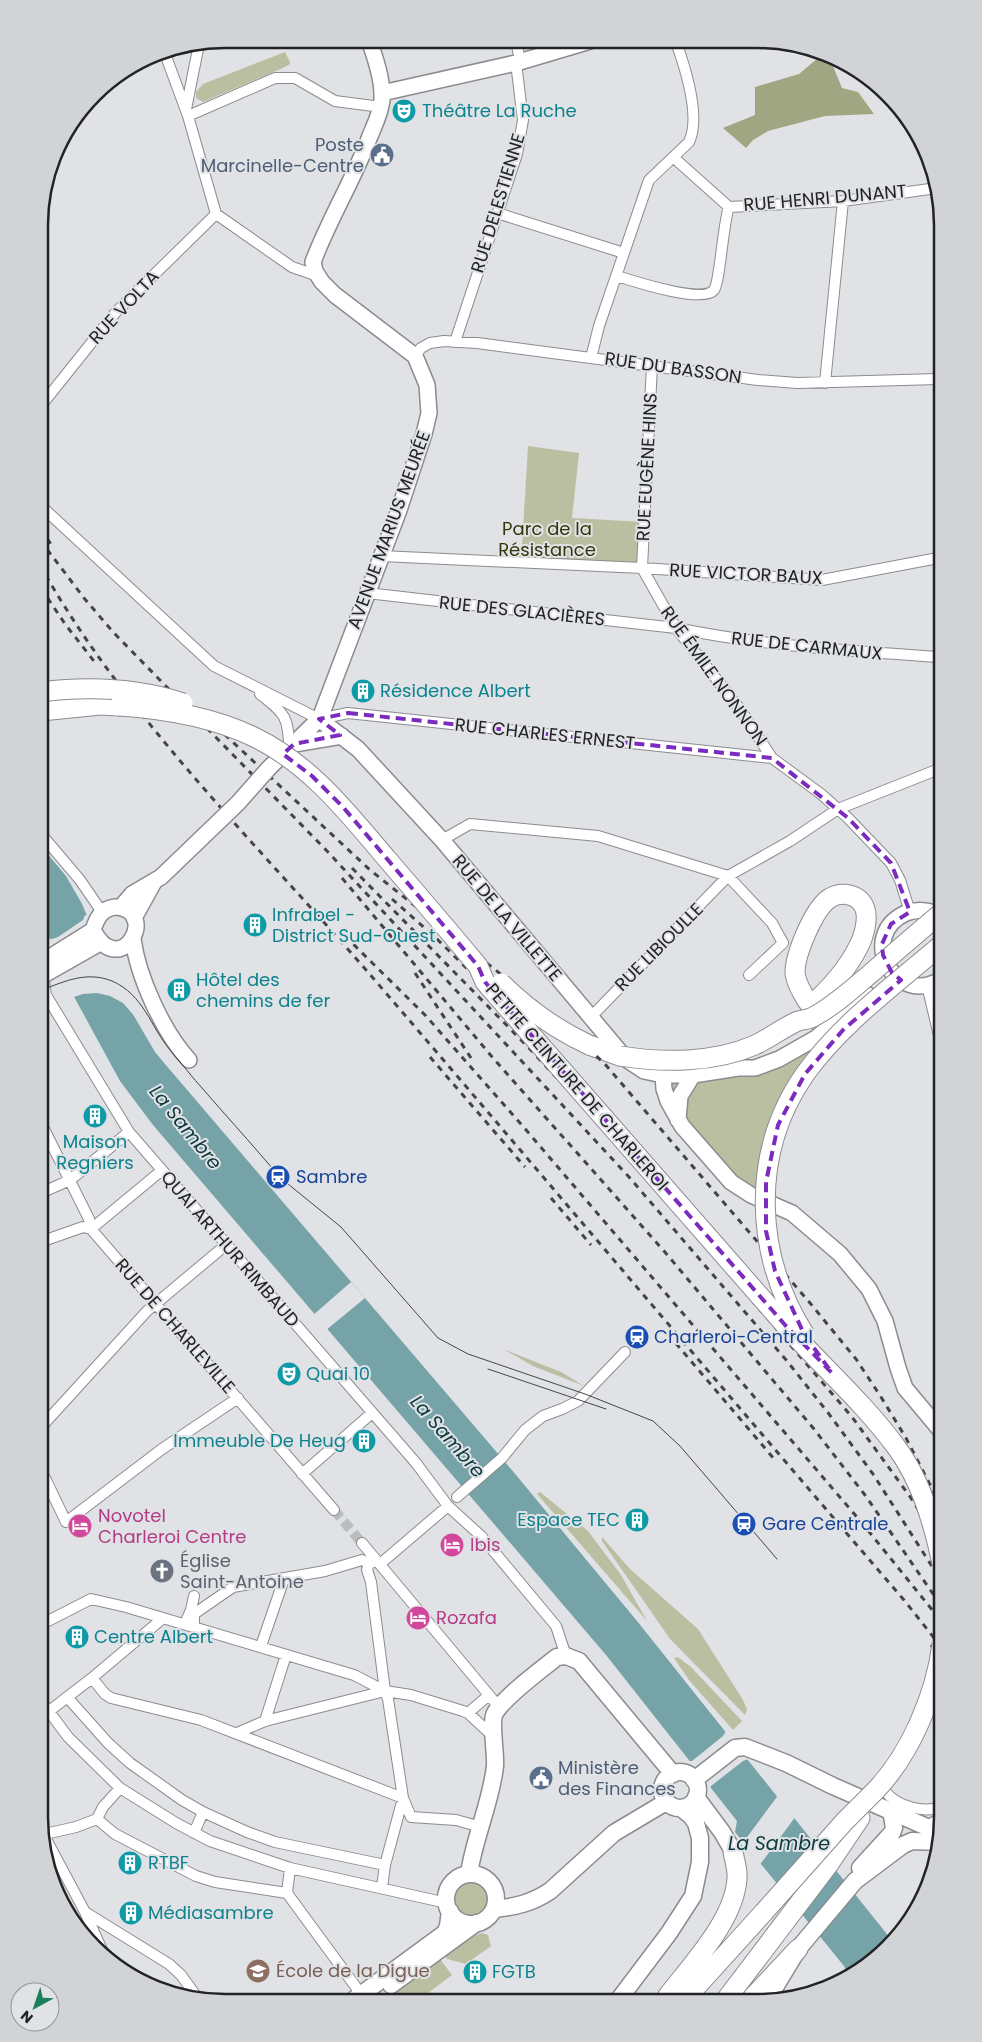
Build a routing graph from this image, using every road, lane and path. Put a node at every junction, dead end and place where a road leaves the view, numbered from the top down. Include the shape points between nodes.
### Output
1 (372, 48) edge
2 (517, 48) edge
3 (565, 48) edge
4 (678, 48) edge
5 (198, 50) edge
6 (166, 58) edge
7 (518, 61) junction
8 (381, 100) junction
9 (187, 113) junction
10 (673, 157) junction
11 (931, 189) edge
12 (843, 200) junction
13 (729, 207) junction
14 (497, 213) junction
15 (216, 214) junction
16 (624, 254) junction
17 (318, 276) junction
18 (617, 276) junction
19 (455, 342) junction
20 (415, 356) junction
21 (591, 358) junction
22 (652, 365) junction
23 (935, 379) edge
24 (825, 383) junction
25 (48, 396) edge
26 (48, 512) edge
27 (381, 556) junction
28 (935, 559) edge
29 (642, 568) junction
30 (367, 593) junction
31 (676, 628) junction
32 (935, 657) edge
33 (243, 680) junction
34 (48, 691) edge
35 (48, 710) edge
36 (319, 720) junction
37 (221, 724) junction
38 (342, 736) junction
39 (292, 746) junction
40 (772, 758) junction
41 (935, 771) edge
42 (838, 809) junction
43 (442, 840) junction
44 (48, 842) edge
45 (728, 876) junction
46 (157, 880) junction
47 (121, 907) junction
48 (910, 912) junction
49 (935, 913) edge
50 (935, 917) edge
51 (134, 918) junction
52 (102, 934) junction
53 (133, 939) junction
54 (935, 950) edge
55 (48, 965) edge
56 (887, 965) junction
57 (478, 966) junction
58 (139, 968) junction
59 (749, 975) dead end
60 (899, 979) junction
61 (934, 982) edge
62 (48, 1006) edge
63 (590, 1018) junction
64 (799, 1020) junction
65 (839, 1023) junction
66 (189, 1060) dead end
67 (738, 1068) junction
68 (663, 1075) junction
69 (693, 1075) junction
70 (678, 1120) junction
71 (129, 1132) junction
72 (48, 1137) edge
73 (162, 1171) junction
74 (70, 1180) junction
75 (48, 1190) edge
76 (91, 1229) junction
77 (48, 1239) edge
78 (227, 1244) junction
79 (156, 1305) junction
80 (625, 1352) dead end
81 (832, 1373) junction
82 (238, 1398) junction
83 (372, 1413) junction
84 (48, 1420) edge
85 (935, 1424) edge
86 (302, 1474) junction
87 (48, 1484) edge
88 (457, 1497) dead end
89 (448, 1506) junction
90 (334, 1510) tunnel mouth
91 (935, 1532) edge
92 (362, 1543) tunnel mouth
93 (375, 1563) junction
94 (284, 1579) junction
95 (194, 1596) dead end
96 (162, 1619) junction
97 (48, 1621) edge
98 (189, 1626) junction
99 (261, 1646) junction
100 (286, 1655) junction
101 (573, 1658) junction
102 (935, 1677) edge
103 (92, 1678) junction
104 (385, 1691) junction
105 (67, 1697) junction
106 (494, 1701) junction
107 (48, 1708) edge
108 (48, 1712) edge
109 (468, 1713) junction
110 (265, 1722) junction
111 (237, 1732) junction
112 (495, 1738) junction
113 (672, 1774) junction
114 (695, 1779) junction
115 (120, 1788) junction
116 (880, 1791) junction
117 (696, 1797) junction
118 (403, 1798) junction
119 (674, 1805) junction
120 (935, 1809) edge
121 (891, 1810) junction
122 (203, 1812) junction
123 (98, 1819) junction
124 (481, 1827) junction
125 (934, 1831) edge
126 (194, 1832) junction
127 (934, 1834) edge
128 (49, 1835) edge
129 (50, 1846) edge
130 (733, 1851) joint
131 (872, 1863) junction
132 (385, 1865) junction
133 (290, 1868) junction
134 (469, 1874) junction
135 (382, 1887) junction
136 (287, 1893) junction
137 (448, 1907) junction
138 (494, 1909) junction
139 (84, 1912) junction
140 (476, 1923) junction
141 (98, 1941) edge
142 (798, 1949) junction
143 (194, 1992) edge
144 (360, 1994) edge
145 (367, 1994) edge
146 (369, 1994) edge
147 (623, 1994) edge
148 (670, 1994) edge
149 (691, 1994) edge
150 (730, 1994) edge
151 (756, 1994) edge
152 (771, 1994) edge

1 - 8 main road
2 - 7 street, RUE DELESTIENNE
3 - 7 main road
4 - 10 street via 689,86 694,124 689,142
5 - 9 street
6 - 9 street
7 - 8 main road
7 - 14 street, RUE DELESTIENNE via 523,120
8 - 9 street via 335,101 296,78 275,78
8 - 17 main road via 365,151 313,262
9 - 15 street
10 - 13 street, RUE HENRI DUNANT
10 - 16 street via 649,180
11 - 12 street, RUE HENRI DUNANT
12 - 13 street, RUE HENRI DUNANT
12 - 24 street
13 - 18 street via 717,281 714,290 708,294 682,293
14 - 16 street
14 - 19 street, RUE DELESTIENNE
15 - 17 street via 292,267
15 - 25 street, RUE VOLTA via 116,312
16 - 18 street
17 - 20 main road via 335,295
18 - 21 street
19 - 20 street, RUE DU BASSON via 430,343
19 - 21 street, RUE DU BASSON
20 - 27 main road, AVENUE MARIUS MEURÉE via 427,385 429,413
21 - 22 street, RUE DU BASSON
22 - 24 street, RUE DU BASSON via 758,380
22 - 29 street, RUE EUGÈNE HINS
23 - 24 street, RUE DU BASSON
26 - 33 street via 214,666
27 - 29 street, RUE VICTOR BAUX
27 - 30 main road, AVENUE MARIUS MEURÉE
28 - 29 street, RUE VICTOR BAUX via 822,580
29 - 31 street, RUE ÉMILE NONNON
30 - 31 street, RUE DES GLACIÈRES
30 - 36 main road, AVENUE MARIUS MEURÉE
31 - 32 street, RUE DE CARMAUX via 756,642
31 - 40 street, RUE ÉMILE NONNON via 740,709
33 - 36 street
33 - 39 street via 287,720
34 - 37 highway, bridge via 85,688 140,693 206,711
35 - 37 highway, PETITE CEINTURE DE CHARLEROI, bridge via 100,705 135,707
36 - 38 main road, RUE DE LA VILLETTE
36 - 39 main road, AVENUE MARIUS MEURÉE
36 - 40 street, RUE CHARLES ERNEST via 348,713
37 - 57 highway, PETITE CEINTURE DE CHARLEROI, bridge via 276,749 312,776 343,807
38 - 39 main road
38 - 43 main road, RUE DE LA VILLETTE via 358,749
39 - 46 main road, AVENUE MARIUS MEURÉE, bridge
40 - 42 street
41 - 42 street, RUE LIBIOULLE
42 - 45 street, RUE LIBIOULLE
42 - 48 street via 891,864
43 - 45 street via 470,824 598,836
43 - 63 main road, RUE DE LA VILLETTE
44 - 52 street via 80,880
45 - 59 street via 772,923 783,943
45 - 63 street, RUE LIBIOULLE
46 - 47 main road, AVENUE MARIUS MEURÉE via 132,894
46 - 51 main road, AVENUE MARIUS MEURÉE
47 - 51 main road
47 - 52 main road via 110,907
48 - 49 main road
48 - 56 main road via 899,916 885,933 882,944
50 - 64 highway, bridge via 842,998 811,1018
51 - 53 main road via 136,932
52 - 53 main road via 123,948
52 - 55 main road
52 - 58 main road
53 - 58 main road
54 - 65 highway, bridge
56 - 60 main road
56 - 65 main road
57 - 64 highway, bridge via 492,974 549,1025 589,1045 627,1057 679,1060 725,1054 763,1041
57 - 81 highway, PETITE CEINTURE DE CHARLEROI, bridge via 485,982 786,1326
58 - 66 main road via 167,1030
60 - 61 main road via 918,986
60 - 67 main road via 881,984 797,1050 755,1068
62 - 71 street, QUAI ARTHUR RIMBAUD
63 - 68 main road, RUE DE LA VILLETTE via 632,1065
64 - 65 highway via 806,1008 828,989 848,965 859,946 866,910 850,894 832,897 821,907 797,957 796,981 807,1002 821,1014
65 - 67 main road
65 - 81 highway, bridge via 785,1109 770,1154 765,1196 768,1248 784,1296 804,1334
67 - 69 main road, RUE DE LA VILLETTE
68 - 69 main road, RUE DE LA VILLETTE
68 - 70 main road via 664,1089
69 - 70 main road via 680,1096
70 - 85 main road via 740,1190 792,1212 840,1254 869,1289 885,1321 905,1388
71 - 73 street, QUAI ARTHUR RIMBAUD
71 - 74 street
72 - 74 street, RUE DE CHARLEVILLE
73 - 76 street
73 - 78 street, QUAI ARTHUR RIMBAUD
74 - 75 street
74 - 76 street, RUE DE CHARLEVILLE
76 - 77 street via 83,1227
76 - 79 street, RUE DE CHARLEVILLE
78 - 79 street
78 - 83 street, QUAI ARTHUR RIMBAUD
79 - 82 street, RUE DE CHARLEVILLE
79 - 84 street
80 - 88 street via 578,1401 543,1416 524,1430 502,1458
81 - 91 highway, PETITE CEINTURE DE CHARLEROI, bridge via 897,1448 912,1473
82 - 86 street, RUE DE CHARLEVILLE
82 - 87 street via 162,1449 66,1522
83 - 86 street
83 - 89 street, QUAI ARTHUR RIMBAUD
86 - 90 street, RUE DE CHARLEVILLE
89 - 93 street
89 - 101 street, QUAI ARTHUR RIMBAUD via 481,1536 556,1626
92 - 93 street
93 - 94 street via 362,1560 325,1572
93 - 104 street via 367,1570
93 - 106 street
94 - 98 street via 233,1587 194,1614
94 - 99 street
95 - 98 street
96 - 97 street via 91,1598
96 - 98 street
96 - 103 street
98 - 99 street
99 - 100 street
100 - 104 street via 354,1675
100 - 110 street
101 - 106 main road via 557,1657
101 - 113 main road
102 - 116 highway, bridge via 923,1716
103 - 105 street
103 - 111 street via 111,1698 191,1716
104 - 109 street via 411,1695
104 - 110 street
104 - 118 street
105 - 107 street
105 - 122 street via 130,1763
106 - 109 street
106 - 112 main road
108 - 115 street via 68,1737
109 - 112 street
110 - 111 street
111 - 118 street
112 - 124 main road via 494,1772
113 - 114 main road via 686,1774
113 - 119 main road via 662,1786 663,1797
114 - 117 main road
114 - 121 main road via 735,1748 745,1747
115 - 123 street via 103,1807
115 - 126 street
116 - 120 street via 892,1800 915,1808
116 - 149 highway, bridge via 846,1820
116 - 150 highway
117 - 119 main road via 690,1805
117 - 130 main road
118 - 124 street via 411,1817 456,1820
118 - 132 street
119 - 138 main road via 614,1833 550,1892 527,1904
119 - 147 main road via 691,1816 700,1838 700,1862 693,1896
121 - 125 main road
121 - 131 main road via 894,1828
122 - 126 street
122 - 132 street via 276,1842
123 - 128 street
123 - 136 street via 115,1834 196,1876
124 - 134 main road
126 - 133 street via 235,1851
127 - 131 main road via 899,1847
129 - 139 street
130 - 148 highway via 738,1876 731,1907
131 - 142 main road
132 - 135 street
133 - 135 street
133 - 136 street
134 - 137 main road via 451,1884 446,1896
134 - 138 main road via 481,1876 490,1883 496,1895
135 - 137 street
136 - 144 street
137 - 140 main road via 461,1922
137 - 145 main road via 445,1933
138 - 140 main road via 490,1916
139 - 141 street
139 - 143 street via 169,1964
140 - 146 main road
142 - 151 highway
142 - 152 main road

